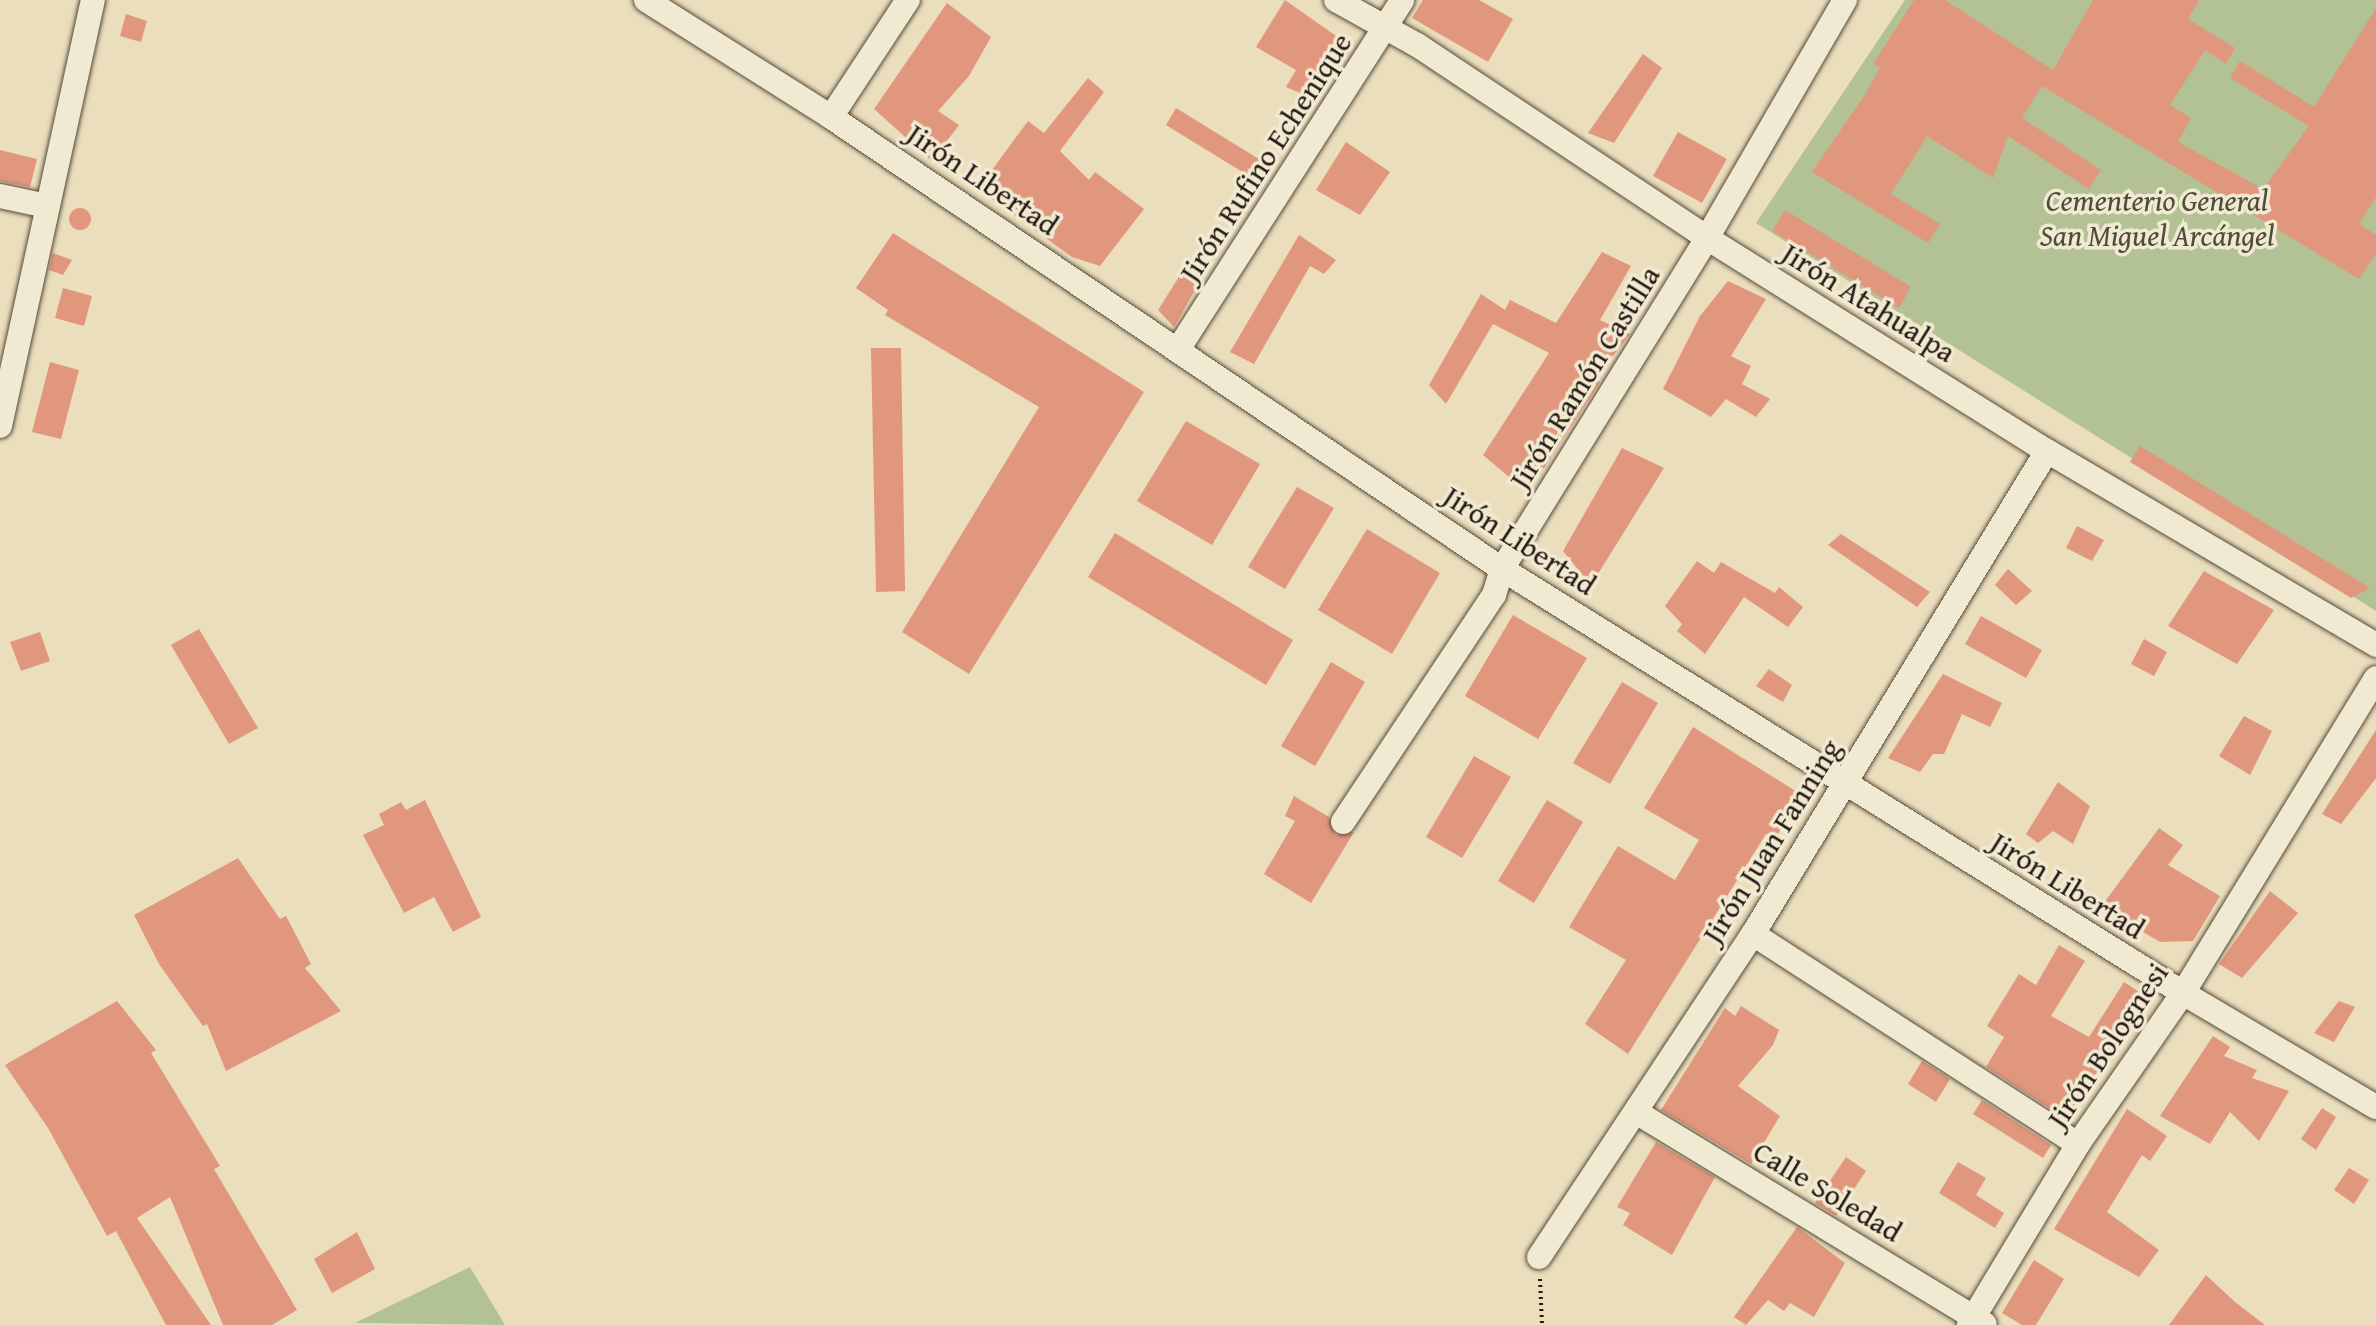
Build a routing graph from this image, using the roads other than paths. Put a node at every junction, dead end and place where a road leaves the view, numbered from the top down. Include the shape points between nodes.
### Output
1 (93, 0) edge
2 (646, 0) edge
3 (908, 0) edge
4 (1336, 0) edge
5 (1402, 0) edge
6 (1845, 0) edge
7 (1385, 30) junction
8 (831, 117) junction
9 (0, 196) edge
10 (47, 206) junction
11 (1707, 238) junction
12 (11, 314) edge
13 (1179, 348) junction
14 (0, 426) edge
15 (2047, 451) junction
16 (1502, 569) junction
17 (2376, 645) edge
18 (2376, 678) edge
19 (1844, 784) junction
20 (1343, 822) dead end
21 (1753, 934) junction
22 (2183, 993) junction
23 (2376, 1107) edge
24 (1636, 1112) junction
25 (2078, 1144) junction
26 (1539, 1257) road end
27 (1977, 1322) edge

1 - 10 street
2 - 8 street, Jirón Libertad
3 - 8 street
4 - 7 street, Jirón Atahualpa
5 - 7 street, Jirón Rufino Echenique
6 - 11 street, Jirón Ramón Castilla
7 - 11 street, Jirón Atahualpa via 1417,45
7 - 13 street, Jirón Rufino Echenique
8 - 13 street, Jirón Libertad
9 - 10 street
10 - 12 street
11 - 15 street, Jirón Atahualpa
11 - 16 street, Jirón Ramón Castilla
12 - 14 street
13 - 16 street, Jirón Libertad
15 - 17 street, Jirón Atahualpa
15 - 19 street, Jirón Juan Fanning
16 - 19 street, Jirón Libertad
16 - 20 street, Jirón Ramón Castilla via 1494,595
18 - 22 street, Jirón Bolognesi
19 - 21 street, Jirón Juan Fanning
19 - 22 street, Jirón Libertad
21 - 24 street, Jirón Juan Fanning
21 - 25 street
22 - 23 street, Jirón Libertad
22 - 25 street, Jirón Bolognesi
24 - 26 street, Jirón Juan Fanning
24 - 27 street, Calle Soledad
25 - 27 street, Jirón Bolognesi

